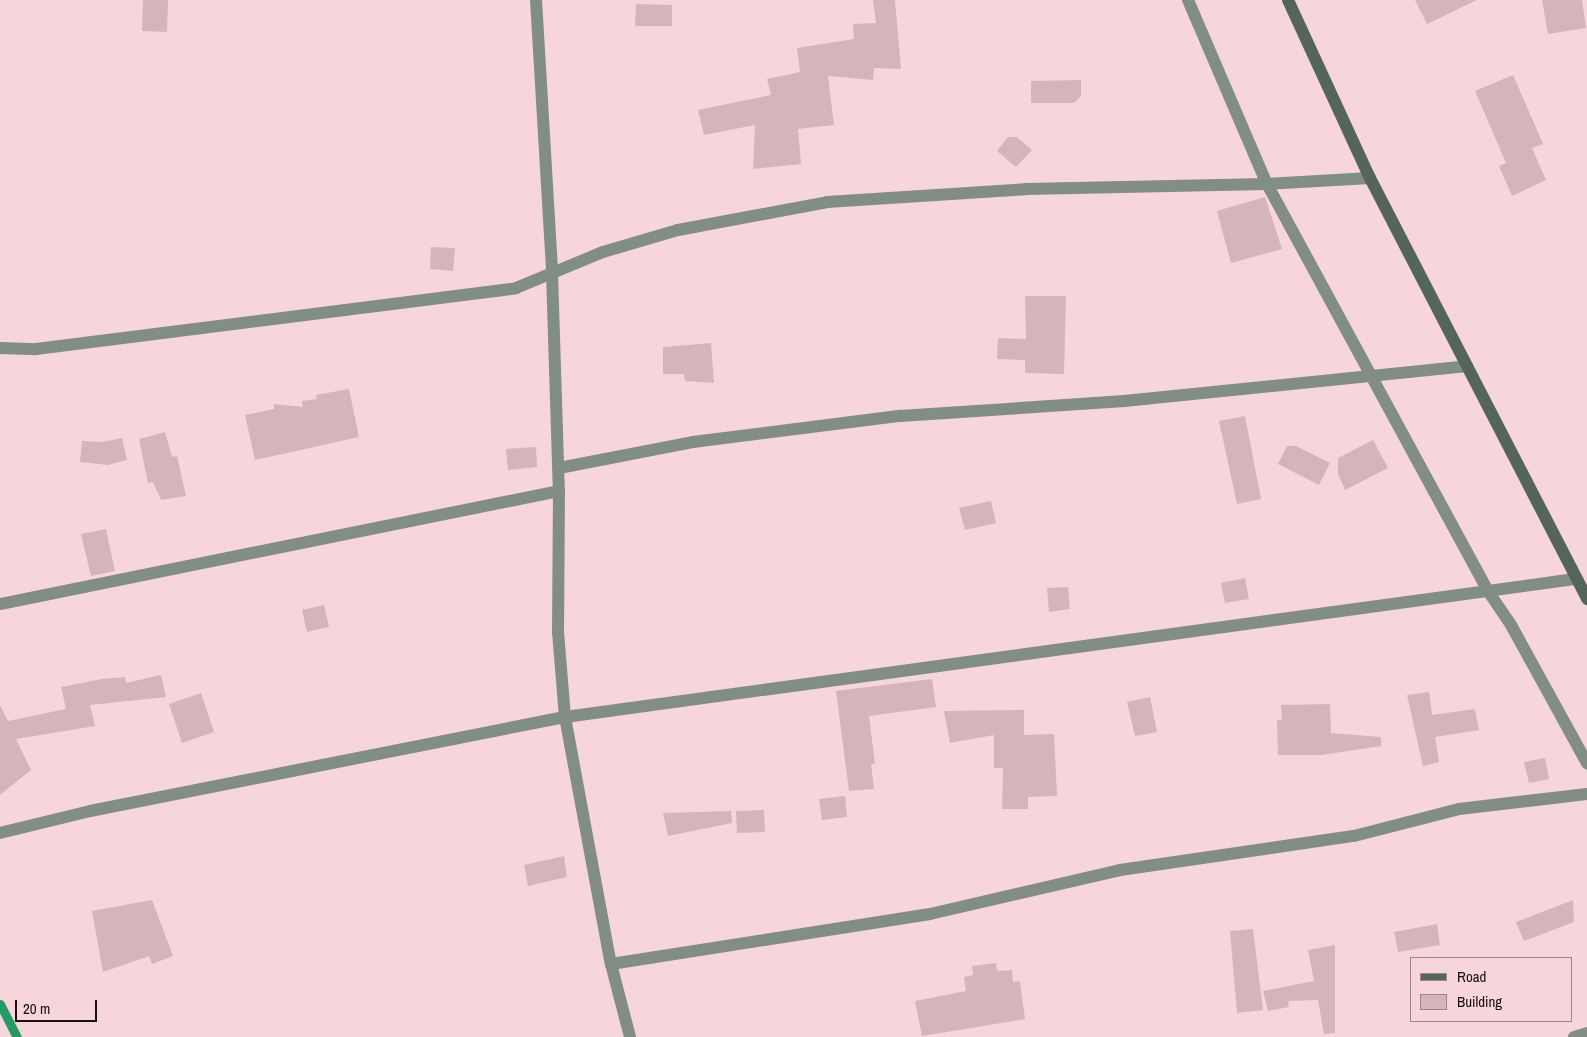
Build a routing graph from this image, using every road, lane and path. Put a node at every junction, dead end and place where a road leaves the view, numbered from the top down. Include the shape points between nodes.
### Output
1 (536, 0) edge
2 (1188, 0) edge
3 (1288, 0) edge
4 (1370, 178) junction
5 (1267, 184) junction
6 (552, 274) junction
7 (0, 348) edge
8 (1467, 366) junction
9 (1372, 377) junction
10 (559, 468) junction
11 (560, 491) junction
12 (1575, 579) junction
13 (1488, 591) junction
14 (1587, 599) edge
15 (0, 604) edge
16 (565, 717) junction
17 (1587, 763) edge
18 (1587, 794) edge
19 (0, 832) edge
20 (611, 964) junction
21 (1587, 1033) edge
22 (630, 1037) edge
23 (1574, 1037) edge

1 - 6 street
2 - 5 street
3 - 4 main road
4 - 5 street
4 - 8 main road
5 - 6 street via 1026,189 827,202 678,230 603,252
5 - 9 street
6 - 7 street via 516,288 36,349
6 - 10 street
8 - 9 street
8 - 12 main road
9 - 10 street via 1124,401 900,416 693,442
9 - 13 street
10 - 11 street
11 - 15 street
11 - 16 street via 558,632
12 - 13 street
12 - 14 main road
13 - 16 street
13 - 17 street via 1511,625
16 - 19 street via 100,809
16 - 20 street
18 - 20 street via 1460,809 1354,836 1120,870 930,914
20 - 22 street
21 - 23 street

